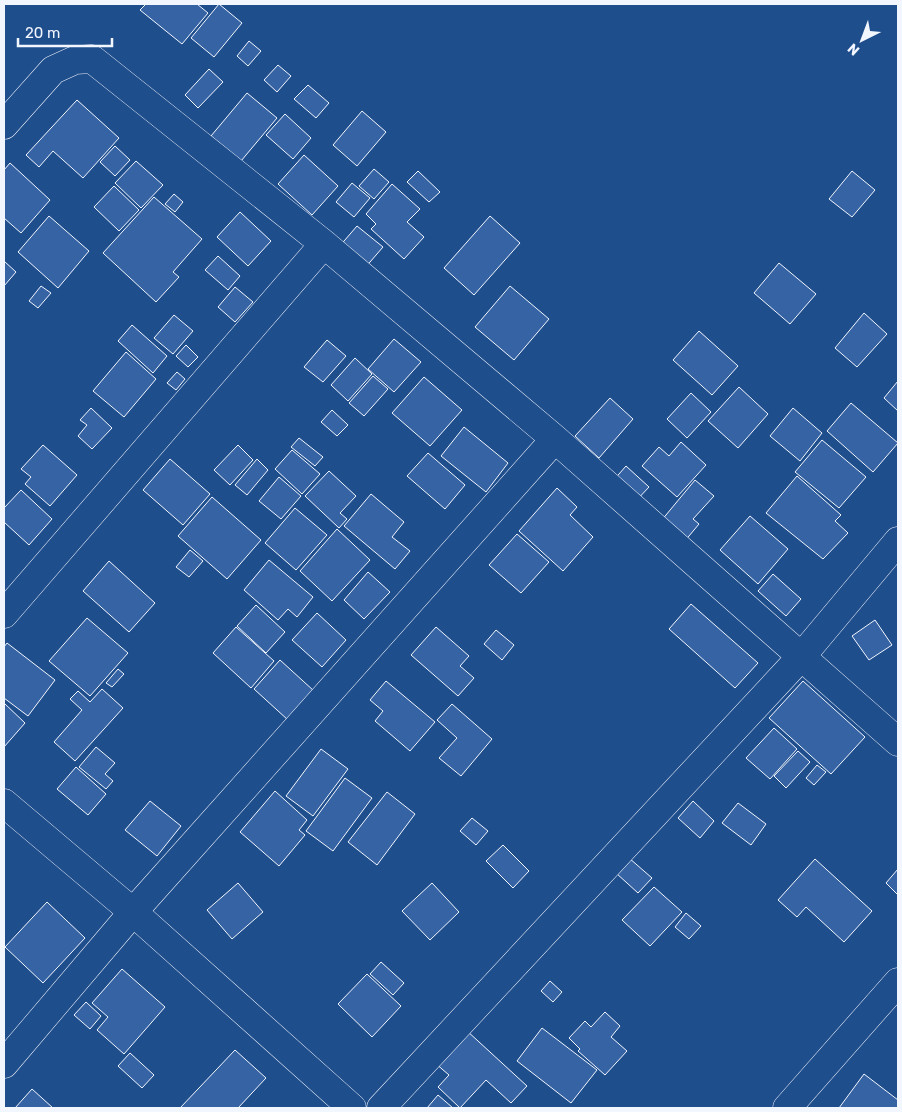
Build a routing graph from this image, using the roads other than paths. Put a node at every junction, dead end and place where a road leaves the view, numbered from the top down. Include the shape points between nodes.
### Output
1 (4, 125) edge
2 (324, 244) junction
3 (555, 439) junction
4 (898, 541) edge
5 (4, 614) edge
6 (801, 657) junction
7 (898, 742) edge
8 (4, 803) edge
9 (133, 912) junction
10 (898, 982) edge
11 (4, 1064) edge
12 (352, 1108) edge
13 (382, 1108) edge
14 (787, 1108) edge

1 - 2 street via 54,70 75,60 92,59
2 - 3 street
2 - 5 street
3 - 6 street
3 - 9 street
4 - 6 street
6 - 7 street
6 - 13 street
8 - 9 street
9 - 11 street
9 - 12 street
10 - 14 street

